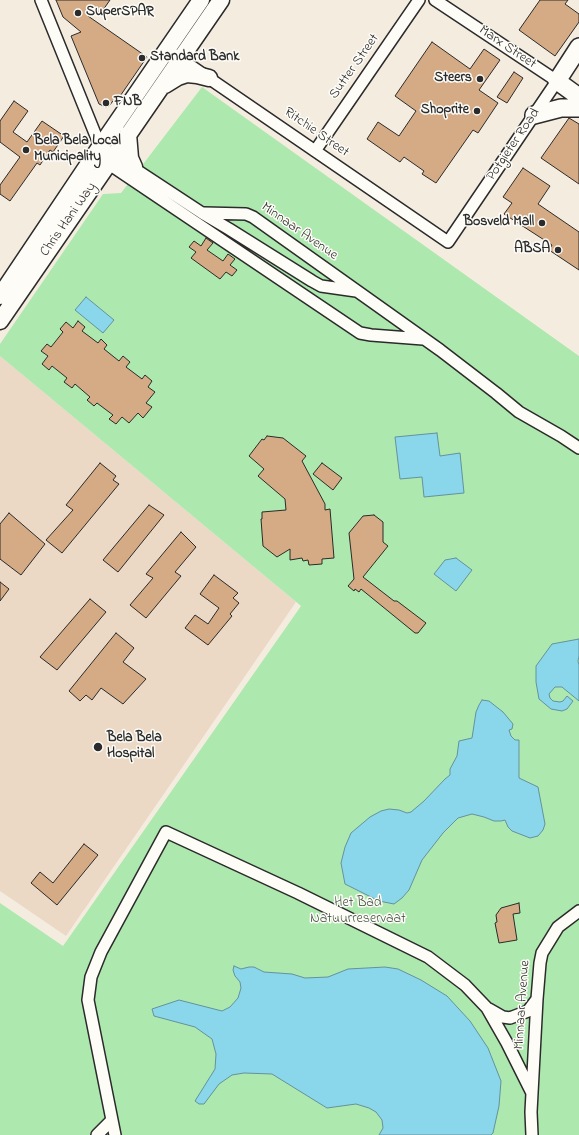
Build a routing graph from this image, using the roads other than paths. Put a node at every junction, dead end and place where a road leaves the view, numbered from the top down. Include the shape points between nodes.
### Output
1 (41, 0) edge
2 (201, 0) edge
3 (221, 0) edge
4 (420, 0) edge
5 (435, 0) edge
6 (579, 48) edge
7 (167, 49) junction
8 (181, 58) junction
9 (209, 78) junction
10 (557, 82) junction
11 (155, 95) junction
12 (579, 97) edge
13 (579, 108) edge
14 (534, 115) junction
15 (128, 134) junction
16 (98, 150) junction
17 (315, 151) junction
18 (111, 159) junction
19 (134, 168) junction
20 (202, 213) junction
21 (448, 242) joint
22 (356, 291) junction
23 (4, 301) edge
24 (423, 339) junction
25 (579, 448) edge
26 (579, 912) edge
27 (537, 999) junction
28 (487, 1008) junction
29 (532, 1093) junction
30 (112, 1120) junction
31 (97, 1135) edge
32 (115, 1135) edge
33 (532, 1135) edge

1 - 16 street
2 - 7 main road, Chris Hani Way
3 - 8 main road, Chris Hani Way
4 - 17 street, Sutter Street
5 - 10 street, Marx Street
6 - 10 main road, Potgieter Road
7 - 8 street, Ritchie Street
7 - 16 main road, Chris Hani Way
8 - 9 street, Ritchie Street
8 - 11 main road, Chris Hani Way
9 - 11 main road via 187,74 168,82
9 - 17 street, Ritchie Street
10 - 12 main road, Marx Street
10 - 14 street, Potgieter Road
11 - 15 main road, Chris Hani Way
13 - 14 main road via 561,108
14 - 21 street, Potgieter Road
15 - 18 main road, Chris Hani Way
15 - 19 main road via 130,158
16 - 18 street
16 - 23 main road, Chris Hani Way
17 - 21 street, Ritchie Street
18 - 19 street
18 - 23 main road, Chris Hani Way
18 - 24 street via 360,333
19 - 20 street
20 - 22 street via 321,286
20 - 22 street, Minnaar Avenue via 242,213 253,217
22 - 24 street, Minnaar Avenue
24 - 25 street, Minnaar Avenue via 519,412
26 - 27 street, Minnaar Avenue via 558,926 542,953
27 - 28 street via 528,1011 510,1018 502,1017
27 - 29 street, Minnaar Avenue
28 - 29 street
28 - 30 street via 465,985 428,957 166,832 101,952 91,977 88,1000
29 - 33 street, Minnaar Avenue
30 - 31 street
30 - 32 street

